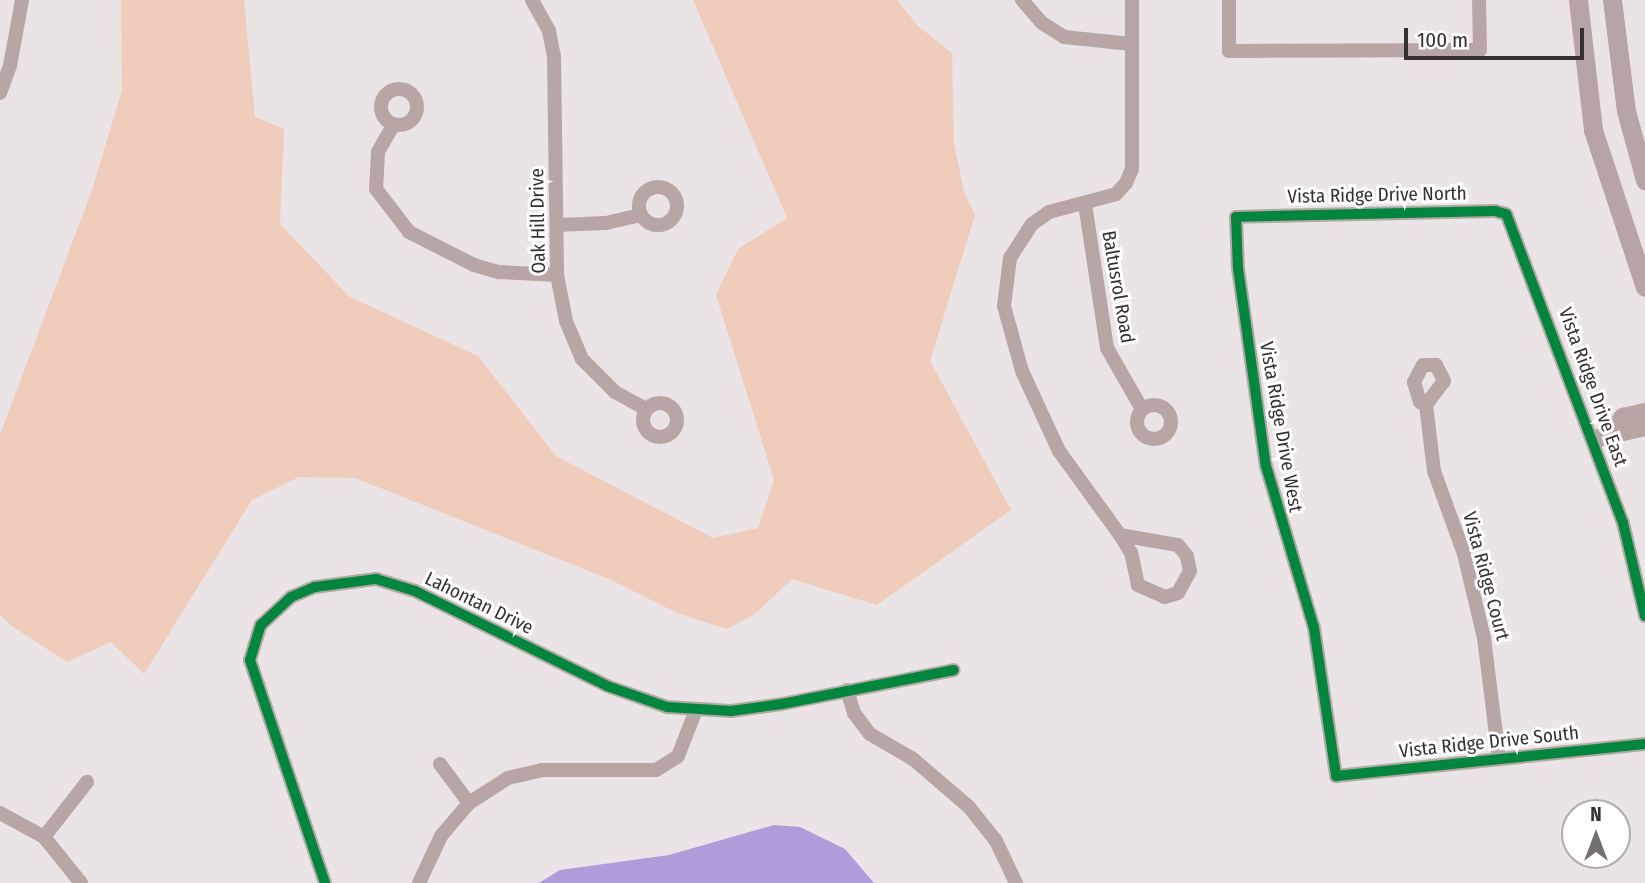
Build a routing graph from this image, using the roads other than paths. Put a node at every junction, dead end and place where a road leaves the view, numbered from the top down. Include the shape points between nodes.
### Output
1 (22, 0) edge
2 (532, 0) edge
3 (1022, 0) edge
4 (1132, 0) edge
5 (1229, 0) edge
6 (1479, 0) edge
7 (1578, 0) edge
8 (1612, 0) edge
9 (1132, 44) junction
10 (0, 93) edge
11 (394, 124) dead end
12 (1645, 180) edge
13 (1085, 204) junction
14 (1248, 214) joint
15 (1506, 214) joint
16 (641, 215) dead end
17 (557, 225) junction
18 (557, 275) junction
19 (1645, 287) edge
20 (1426, 405) dead end
21 (1142, 409) dead end
22 (646, 410) dead end
23 (1645, 412) edge
24 (1645, 427) edge
25 (1612, 432) junction
26 (1594, 439) junction
27 (1120, 535) junction
28 (1645, 616) edge
29 (954, 670) dead end
30 (847, 690) junction
31 (696, 710) junction
32 (1645, 744) edge
33 (1499, 759) junction
34 (440, 764) dead end
35 (1336, 776) joint
36 (87, 782) dead end
37 (469, 803) junction
38 (0, 813) edge
39 (44, 837) junction
40 (81, 883) edge
41 (325, 883) edge
42 (419, 883) edge
43 (1016, 883) edge

1 - 10 street via 10,66
2 - 17 street, Oak Hill Drive via 549,31 554,56
3 - 9 street via 1042,23 1064,37
4 - 9 street
5 - 6 street via 1228,51 1480,50
7 - 19 main road via 1593,130
8 - 12 main road via 1626,111
9 - 13 street via 1132,169 1116,194
11 - 18 street via 378,152 376,188 409,232 487,269
13 - 21 street, Baltusrol Road via 1107,348
13 - 27 street via 1049,212 1020,239 1010,258 1004,306 1021,371 1059,451
14 - 15 street, Vista Ridge Drive North
14 - 35 street, Vista Ridge Drive West via 1236,217 1255,398 1280,522 1314,628
15 - 26 street, Vista Ridge Drive East
16 - 17 street via 606,223
17 - 18 street, Oak Hill Drive
18 - 22 street, Oak Hill Drive via 566,321 582,359 615,392
20 - 33 street, Vista Ridge Court via 1434,471 1464,554 1484,638
23 - 25 street via 1623,417
24 - 25 street via 1625,434
25 - 26 street
26 - 28 street, Vista Ridge Drive East via 1623,523
27 - 27 street via 1178,545 1187,556 1189,571 1178,593 1165,597 1138,585
29 - 30 street, Lahontan Drive
30 - 31 street, Lahontan Drive via 782,704
30 - 43 street via 853,713 870,734 913,759 969,807 996,841
31 - 37 street via 678,756 656,770 542,770 508,778
31 - 41 street, Lahontan Drive via 635,698 415,590 376,579 344,580 291,597 261,625 250,660
32 - 33 street, Vista Ridge Drive South
33 - 35 street, Vista Ridge Drive South
34 - 37 street
36 - 39 street
37 - 42 street via 441,836
38 - 39 street
39 - 40 street

